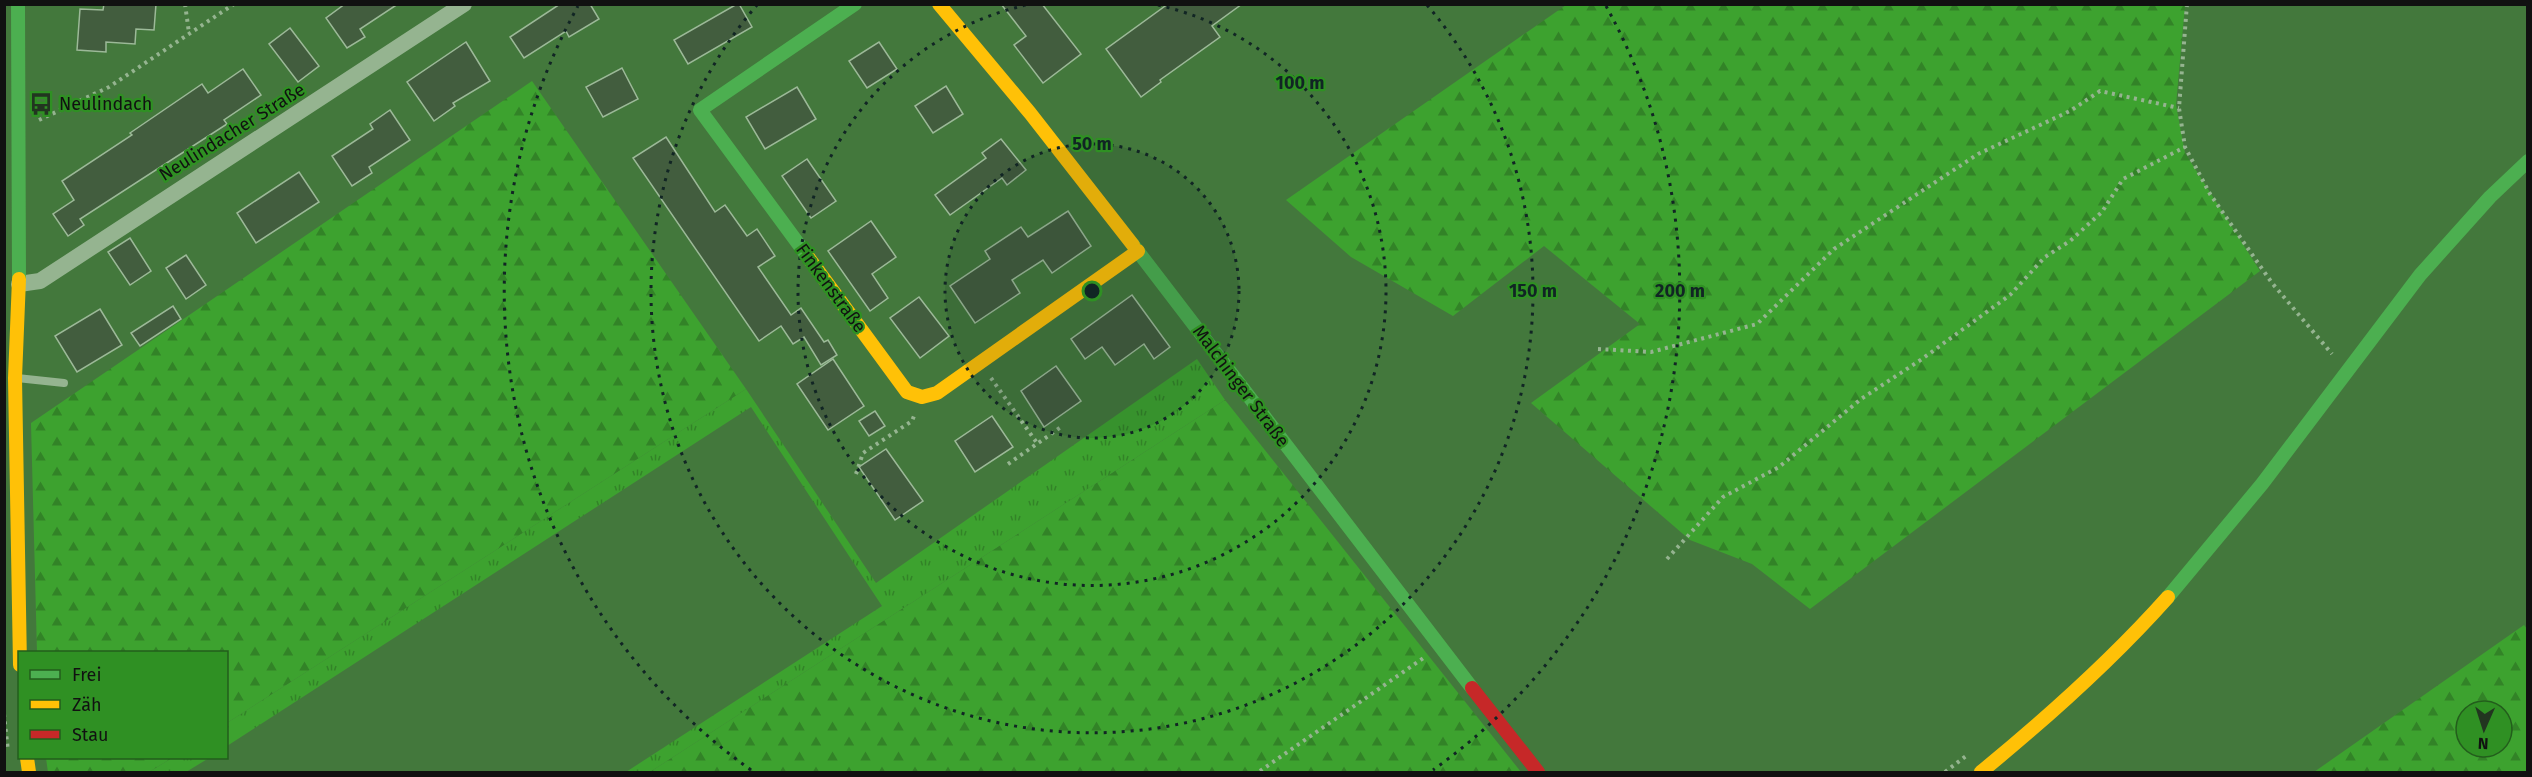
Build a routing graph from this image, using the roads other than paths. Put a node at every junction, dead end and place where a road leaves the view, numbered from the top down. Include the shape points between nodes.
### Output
1 (18, 4) edge
2 (464, 4) edge
3 (855, 4) edge
4 (939, 4) edge
5 (2528, 161) edge
6 (1138, 251) junction
7 (19, 284) junction
8 (10, 377) edge
9 (64, 383) dead end
10 (20, 651) edge
11 (1538, 772) edge
12 (1981, 772) edge

1 - 7 street
2 - 7 street, Neulindacher Straße via 40,281
3 - 6 street, Finkenstraße via 700,111 907,392 920,398 937,393
4 - 6 street, Malchinger Straße via 992,64
5 - 12 street via 2438,250 2201,562 2083,686
6 - 11 street, Malchinger Straße via 1439,648
7 - 8 street
8 - 9 lane
8 - 10 street

